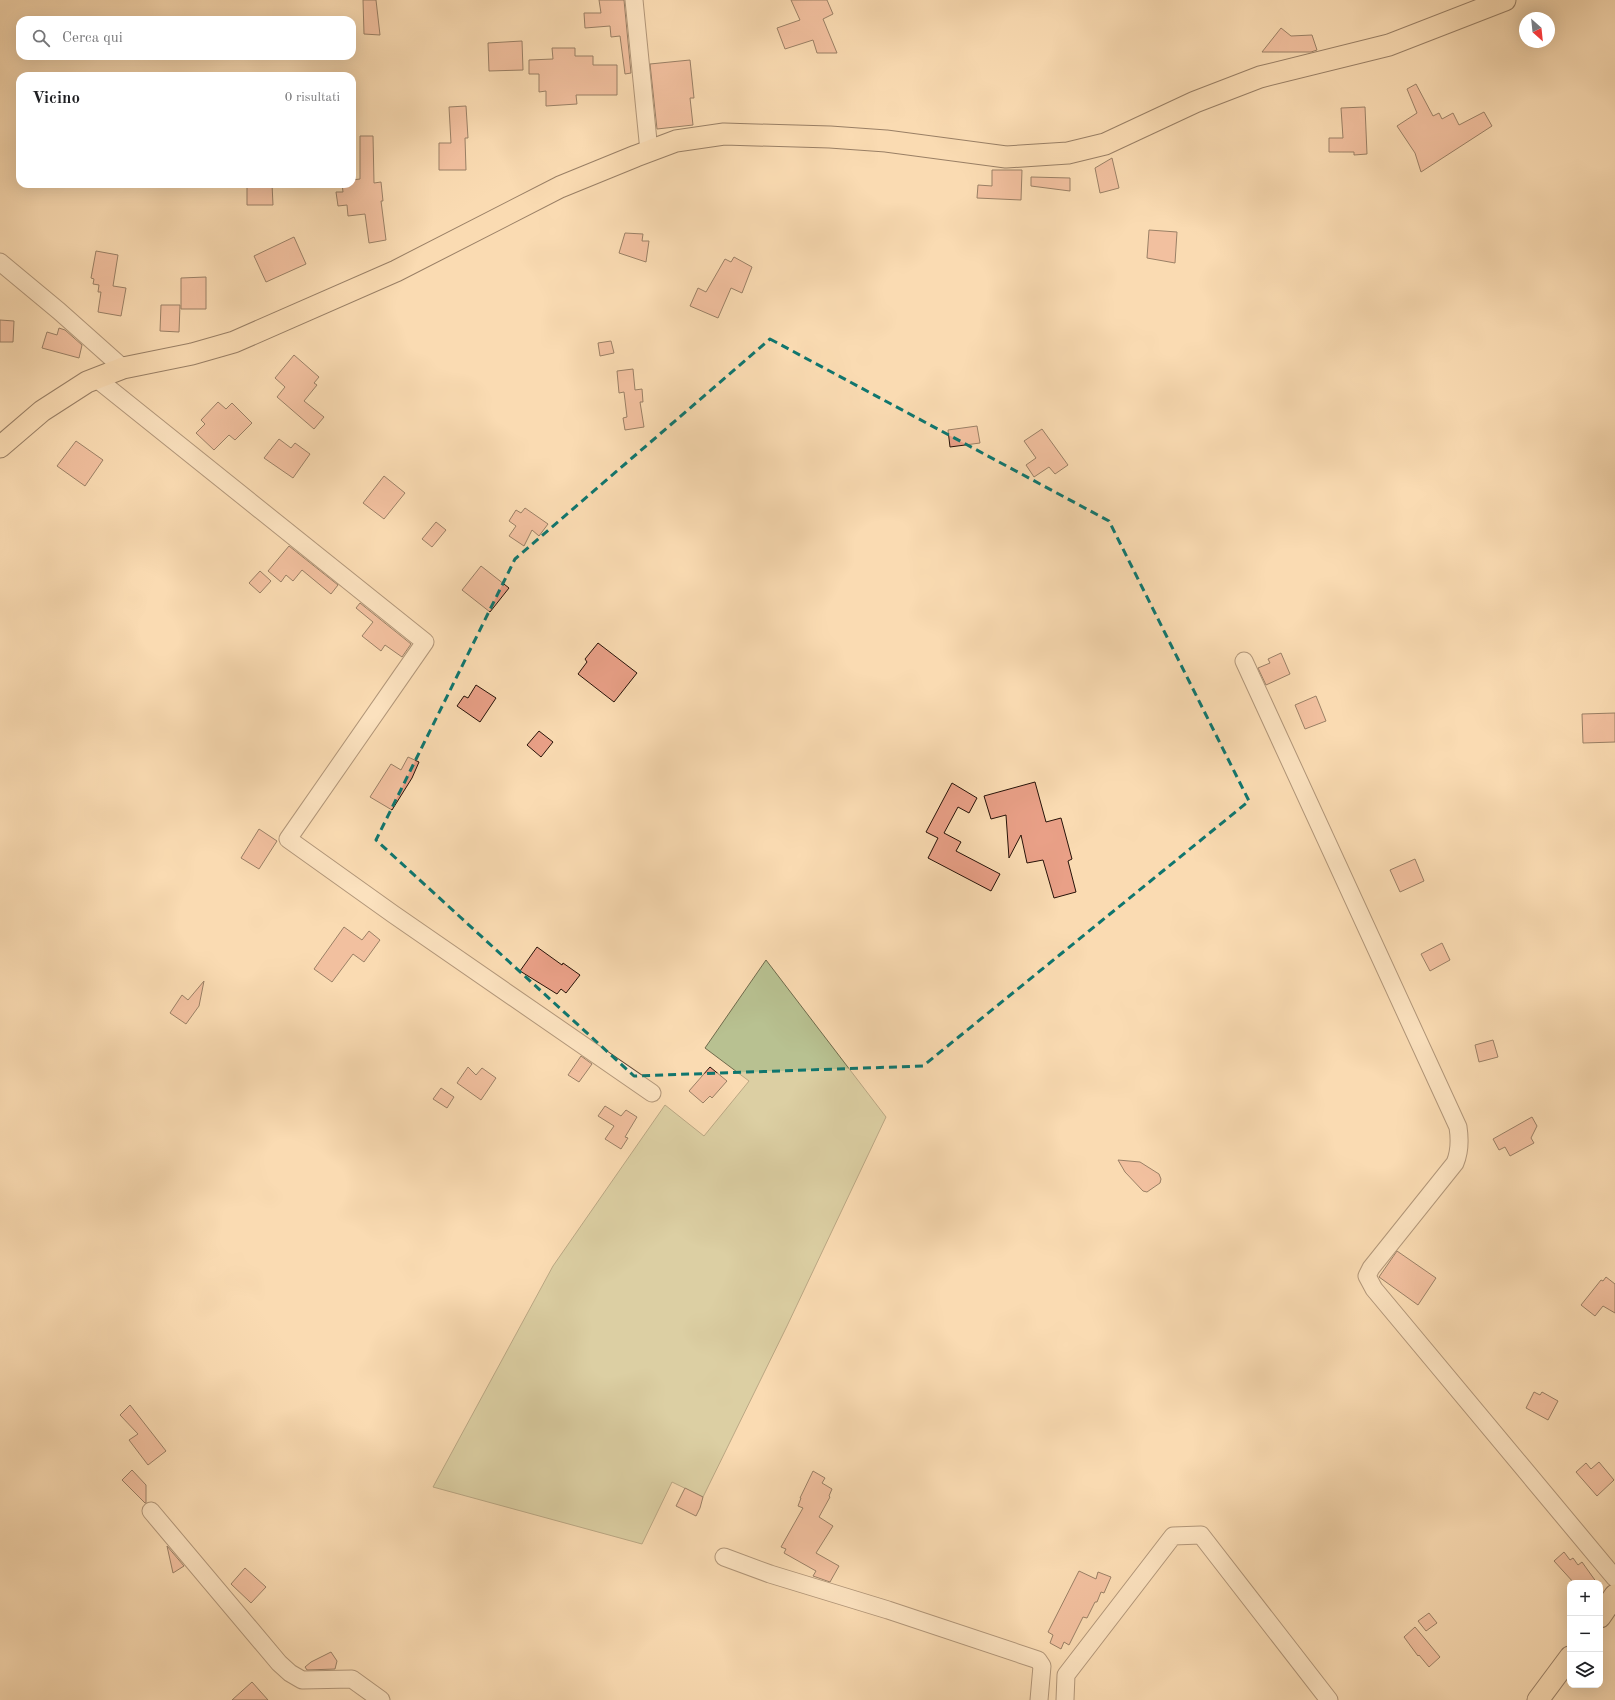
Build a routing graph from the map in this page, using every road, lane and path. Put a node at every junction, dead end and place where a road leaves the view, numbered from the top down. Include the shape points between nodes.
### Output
1 (634, 0) edge
2 (1505, 0) edge
3 (649, 151) junction
4 (0, 262) edge
5 (123, 368) junction
6 (97, 379) junction
7 (0, 447) edge
8 (1244, 661) dead end
9 (652, 1092) dead end
10 (151, 1511) dead end
11 (724, 1557) dead end
12 (1615, 1578) edge
13 (1567, 1661) edge
14 (381, 1700) edge
15 (1039, 1700) edge
16 (1064, 1700) edge
17 (1329, 1700) edge
18 (1538, 1700) edge

1 - 3 street
2 - 3 main road via 1389,45 1260,77 1195,102 1105,144 1068,153 1006,157 886,141 724,134 676,141
3 - 5 main road via 560,187 396,271 234,342 192,354
4 - 5 street
5 - 6 main road
6 - 7 main road via 87,382 42,411
6 - 9 street via 426,642 288,838 393,914
8 - 12 street via 1458,1127 1460,1145 1455,1163 1367,1276 1374,1288
10 - 14 street via 290,1674 302,1680 352,1679
11 - 15 street via 1038,1660 1042,1666
13 - 18 main road
16 - 17 street via 1066,1675 1173,1536 1201,1535

